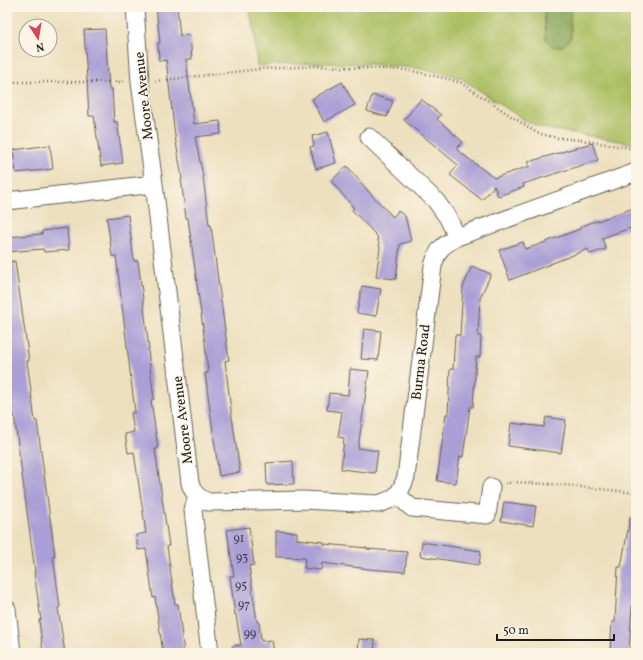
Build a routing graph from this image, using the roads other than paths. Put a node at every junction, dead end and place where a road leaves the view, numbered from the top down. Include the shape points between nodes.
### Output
1 (135, 7) edge
2 (368, 137) dead end
3 (636, 172) edge
4 (154, 184) junction
5 (7, 201) edge
6 (458, 237) junction
7 (491, 487) road end
8 (397, 496) junction
9 (198, 498) junction
10 (7, 609) edge
11 (12, 653) edge
12 (210, 653) edge

1 - 4 street, Moore Avenue via 140,82
2 - 6 street via 436,201
3 - 6 street, Burma Road
4 - 5 street
4 - 9 street, Moore Avenue via 190,483
6 - 8 street, Burma Road via 443,245 436,255 433,266 406,477
7 - 8 street via 486,522 412,508
8 - 9 street via 378,504 303,500 208,502
9 - 12 street via 193,510
10 - 11 street

